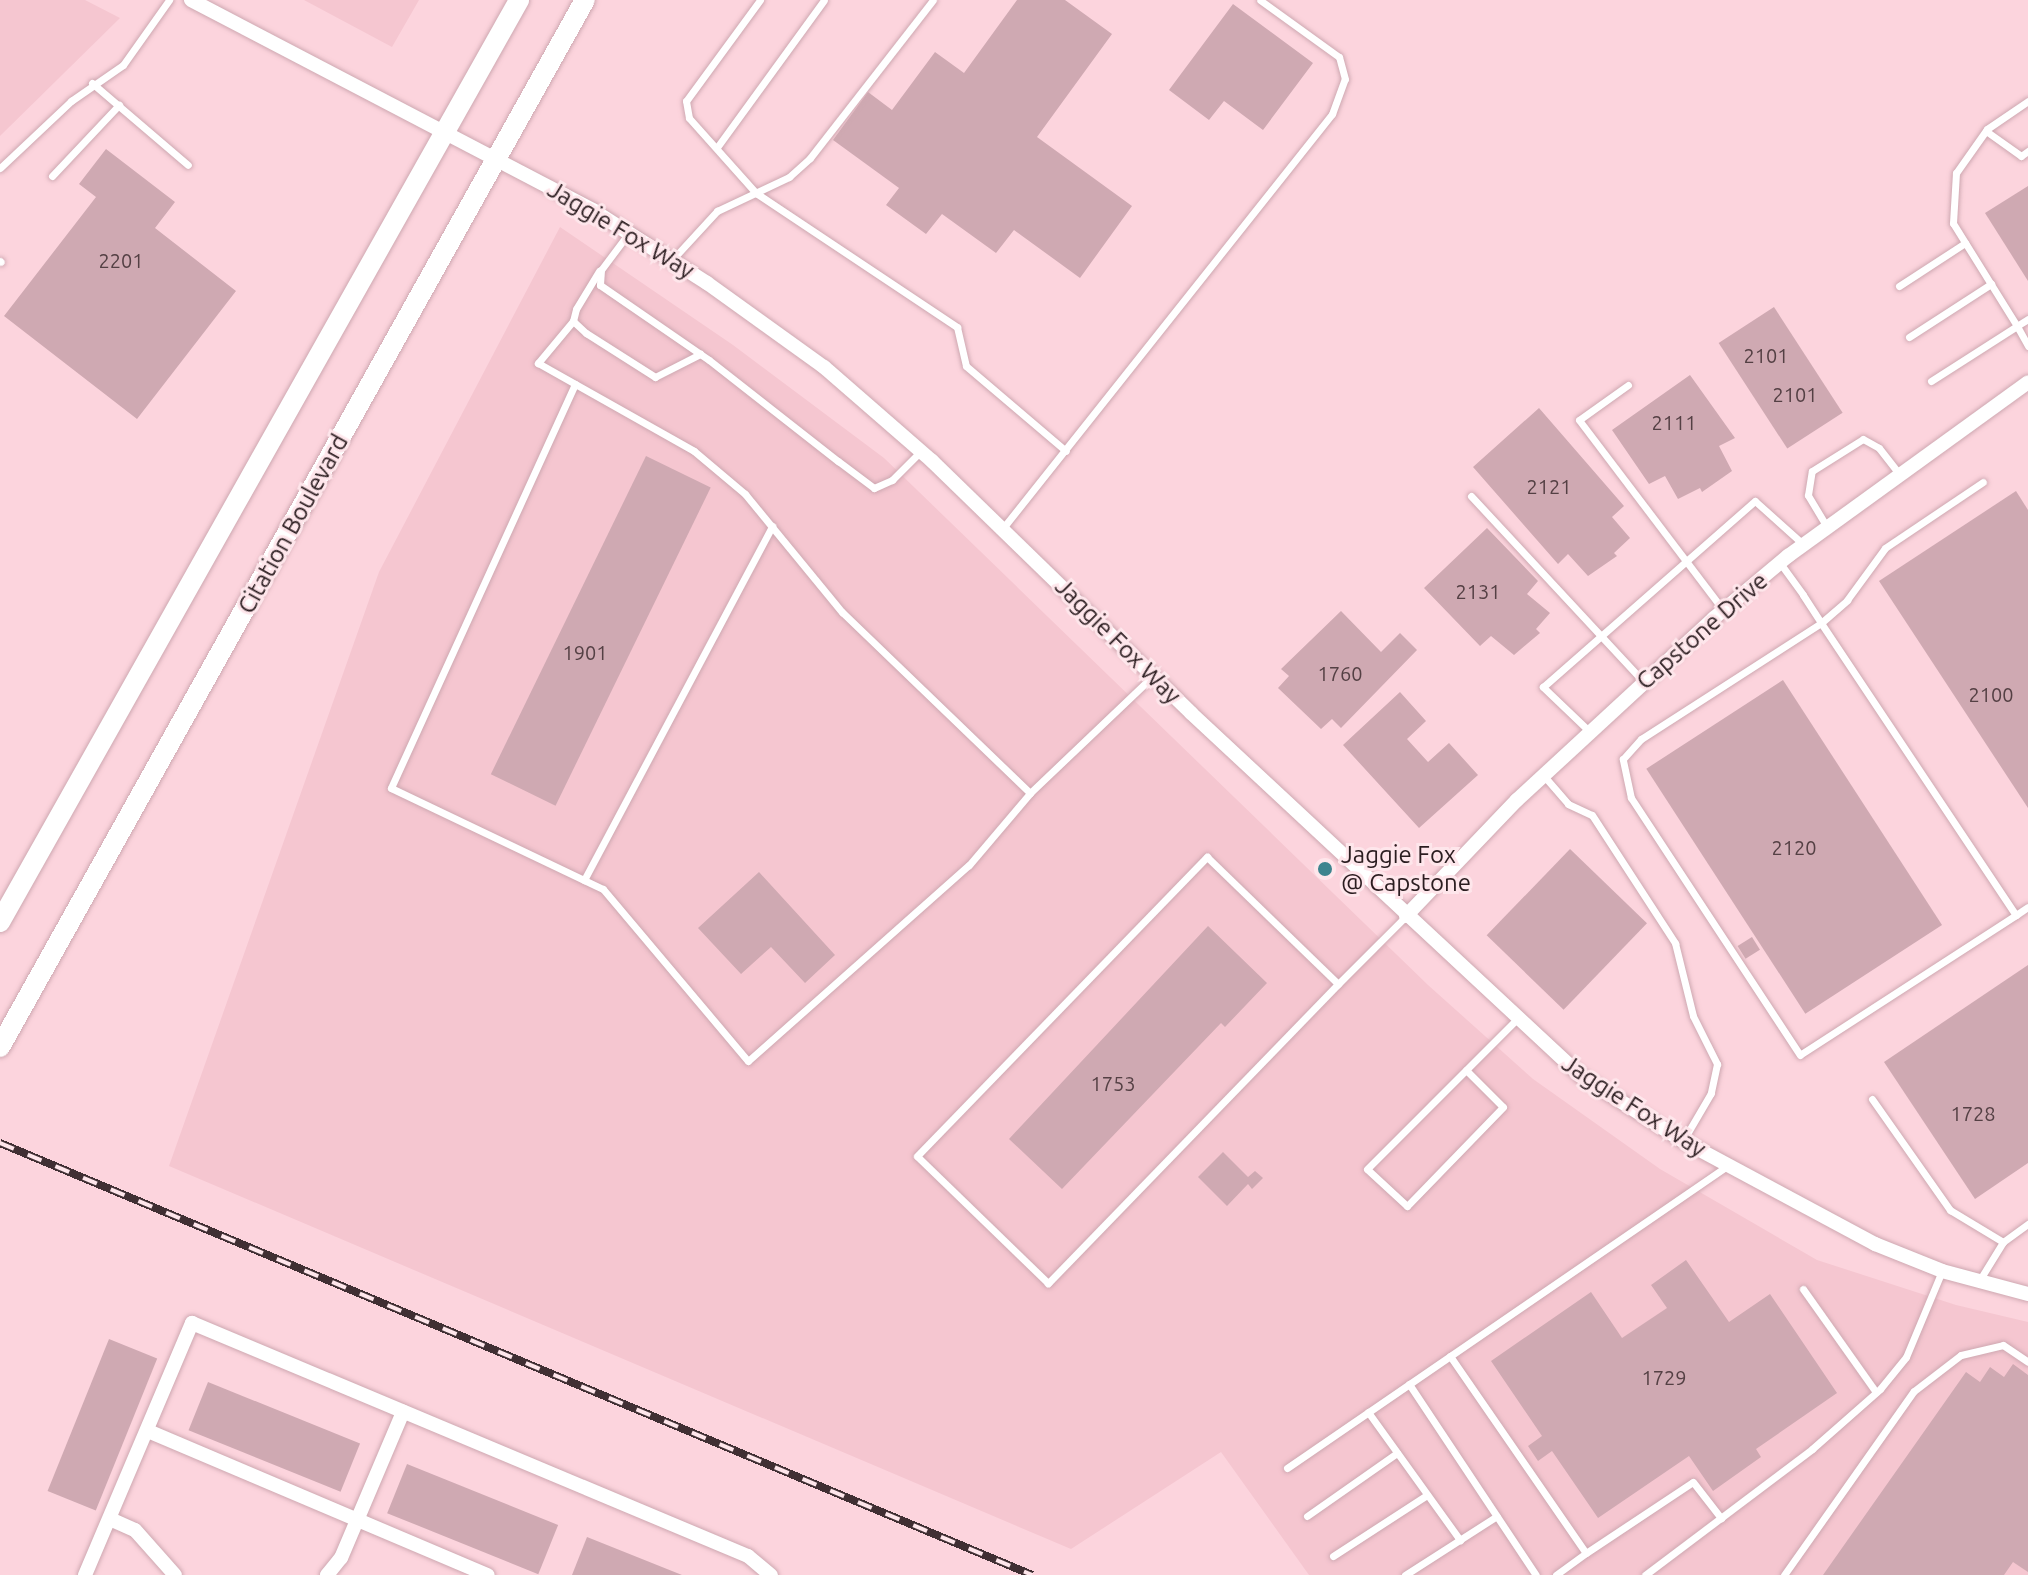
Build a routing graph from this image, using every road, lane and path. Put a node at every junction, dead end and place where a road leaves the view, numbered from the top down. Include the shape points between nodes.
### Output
1 (169, 0) edge
2 (191, 0) edge
3 (519, 0) edge
4 (585, 0) edge
5 (760, 0) edge
6 (824, 0) edge
7 (933, 0) edge
8 (1260, 0) edge
9 (92, 83) junction
10 (2028, 101) edge
11 (119, 105) junction
12 (445, 131) junction
13 (1986, 131) junction
14 (718, 146) junction
15 (2028, 151) edge
16 (498, 156) junction
17 (188, 165) dead end
18 (0, 168) edge
19 (52, 176) dead end
20 (756, 193) junction
21 (629, 232) junction
22 (1965, 243) junction
23 (672, 260) junction
24 (601, 270) junction
25 (1991, 284) junction
26 (1899, 286) dead end
27 (2028, 319) edge
28 (573, 321) junction
29 (2017, 326) junction
30 (1909, 337) dead end
31 (2028, 346) edge
32 (700, 354) junction
33 (1931, 381) dead end
34 (2028, 382) edge
35 (575, 384) junction
36 (1628, 385) dead end
37 (921, 451) junction
38 (1066, 451) junction
39 (1899, 474) junction
40 (1983, 482) dead end
41 (1471, 496) dead end
42 (772, 526) junction
43 (1827, 527) junction
44 (1003, 528) junction
45 (1804, 545) junction
46 (1685, 562) junction
47 (1780, 563) junction
48 (1723, 610) junction
49 (1821, 623) junction
50 (1602, 635) junction
51 (1154, 676) junction
52 (1643, 681) junction
53 (1589, 731) junction
54 (1544, 775) junction
55 (1030, 793) junction
56 (584, 880) junction
57 (2028, 907) edge
58 (2016, 915) junction
59 (1406, 916) junction
60 (0, 922) edge
61 (1338, 984) junction
62 (1516, 1020) junction
63 (2, 1043) edge
64 (1466, 1070) junction
65 (1872, 1099) dead end
66 (1683, 1141) junction
67 (1727, 1166) junction
68 (2028, 1224) edge
69 (2003, 1242) junction
70 (1942, 1271) junction
71 (1979, 1281) junction
72 (1803, 1289) dead end
73 (2028, 1294) edge
74 (1450, 1356) junction
75 (2028, 1362) edge
76 (1409, 1384) junction
77 (1876, 1392) junction
78 (403, 1412) junction
79 (1368, 1412) junction
80 (148, 1431) junction
81 (1397, 1453) junction
82 (1287, 1468) dead end
83 (1427, 1495) junction
84 (1307, 1516) dead end
85 (1497, 1516) junction
86 (1721, 1518) junction
87 (110, 1519) junction
88 (358, 1519) junction
89 (1460, 1540) junction
90 (1586, 1553) junction
91 (1333, 1556) dead end
92 (85, 1575) edge
93 (175, 1575) edge
94 (327, 1575) edge
95 (488, 1575) edge
96 (771, 1575) edge
97 (1405, 1575) edge
98 (1536, 1575) edge
99 (1556, 1575) edge
100 (1645, 1575) edge
101 (1784, 1575) edge

1 - 9 lane via 123,65
2 - 12 street, Jaggie Fox Way
3 - 12 main road
4 - 16 main road, Citation Boulevard
5 - 14 lane via 686,101 689,118
6 - 14 lane
7 - 20 lane via 810,158 789,177
8 - 38 lane via 1339,57 1345,79 1332,114
9 - 11 lane
9 - 18 lane
10 - 13 lane
11 - 17 lane
11 - 19 lane
12 - 16 street, Jaggie Fox Way
12 - 60 main road
13 - 15 lane via 2021,156
13 - 22 lane via 1956,173 1953,223
14 - 20 lane
16 - 21 street, Jaggie Fox Way
16 - 63 main road, Citation Boulevard
20 - 23 lane via 717,211
20 - 38 lane via 957,327 966,366
21 - 23 street, Jaggie Fox Way
21 - 24 lane
22 - 25 lane
22 - 26 lane
23 - 37 street, Jaggie Fox Way via 824,367
24 - 28 lane
24 - 32 lane via 600,285
25 - 29 lane
25 - 30 lane
27 - 29 lane
28 - 32 lane via 623,360 655,377
28 - 35 lane via 538,363
29 - 31 lane
29 - 33 lane
32 - 37 lane via 874,488 892,480
34 - 39 street, Capstone Drive
35 - 42 lane via 694,451 745,494
35 - 56 lane via 391,788
36 - 46 lane via 1579,420
37 - 44 street, Jaggie Fox Way
38 - 44 lane
39 - 43 street, Capstone Drive
39 - 43 lane via 1879,448 1863,439 1812,471 1808,495
40 - 49 lane via 1885,548 1847,600
41 - 50 lane
42 - 55 lane via 842,612
42 - 56 lane
43 - 45 street, Capstone Drive
44 - 51 street, Jaggie Fox Way
45 - 46 lane via 1755,501
45 - 47 street, Capstone Drive
46 - 48 lane
46 - 50 lane
47 - 48 street, Capstone Drive
47 - 49 lane
48 - 52 street, Capstone Drive
49 - 58 lane
49 - 58 lane via 1641,739 1628,749 1622,770 1631,798 1800,1055
50 - 52 lane
50 - 53 lane via 1543,687
51 - 55 lane
51 - 59 street, Jaggie Fox Way
52 - 53 street, Capstone Drive
53 - 54 street, Capstone Drive
54 - 59 street, Capstone Drive
54 - 66 lane via 1568,804 1592,815 1675,943 1693,1016 1717,1064 1711,1093
55 - 56 lane via 969,865 748,1061 603,889
57 - 58 lane
59 - 61 lane
59 - 62 street, Jaggie Fox Way
61 - 61 lane via 1207,857 917,1156 1048,1283
62 - 64 lane
62 - 66 street, Jaggie Fox Way via 1581,1076
64 - 64 lane via 1367,1169 1407,1206 1503,1107
65 - 69 lane via 1950,1210
66 - 67 street, Jaggie Fox Way
67 - 70 street, Jaggie Fox Way via 1875,1244
67 - 74 lane
68 - 69 lane
69 - 71 lane
70 - 71 street, Jaggie Fox Way
70 - 77 lane via 1906,1357
71 - 73 street, Jaggie Fox Way
72 - 77 lane
74 - 76 lane
74 - 90 lane
75 - 101 lane via 2003,1345 1961,1355 1914,1391
76 - 79 lane
76 - 85 lane
77 - 86 lane
78 - 80 street via 192,1323
78 - 88 street
78 - 96 street via 748,1556
79 - 81 lane
79 - 82 lane
80 - 87 street
80 - 88 street
81 - 83 lane
81 - 84 lane
83 - 89 lane
83 - 91 lane
85 - 89 lane
85 - 98 lane
86 - 90 lane via 1693,1482
86 - 100 lane
87 - 92 street
87 - 93 street via 151,1544
88 - 94 street
88 - 95 street
89 - 97 lane
90 - 99 lane

